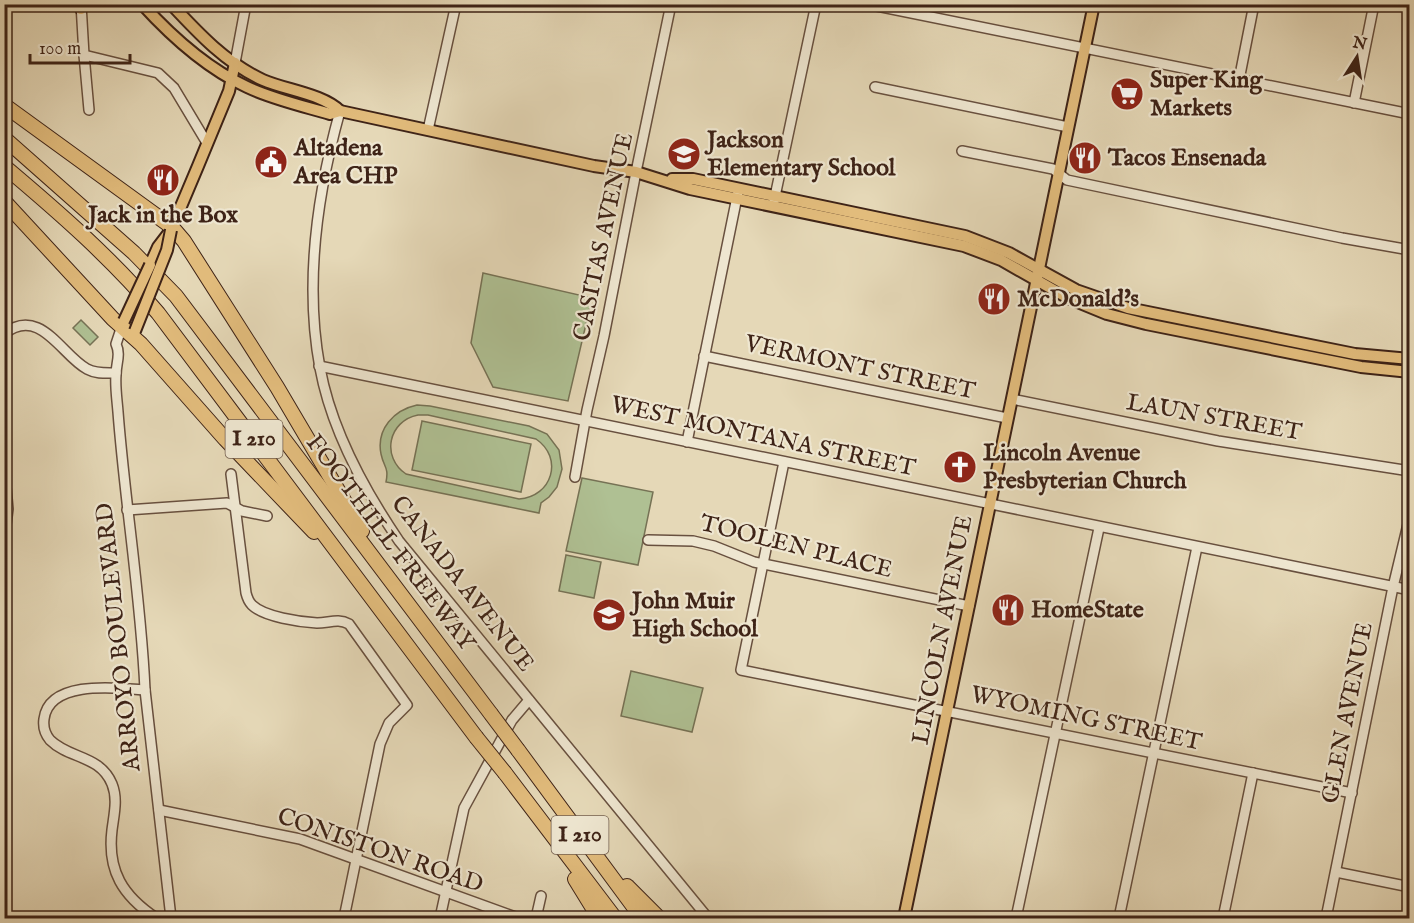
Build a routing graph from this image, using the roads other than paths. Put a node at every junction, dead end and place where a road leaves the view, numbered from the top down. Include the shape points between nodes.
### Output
1 (142, 4) edge
2 (171, 4) edge
3 (246, 4) edge
4 (456, 4) edge
5 (671, 4) edge
6 (816, 4) edge
7 (867, 4) edge
8 (1094, 4) edge
9 (1254, 4) edge
10 (1374, 4) edge
11 (81, 6) edge
12 (879, 6) edge
13 (1084, 49) junction
14 (84, 55) junction
15 (235, 63) junction
16 (232, 79) junction
17 (1239, 80) junction
18 (875, 87) dead end
19 (1354, 103) junction
20 (4, 105) edge
21 (89, 110) dead end
22 (340, 111) junction
23 (1410, 114) edge
24 (1068, 127) junction
25 (428, 130) junction
26 (4, 138) edge
27 (207, 143) junction
28 (962, 151) dead end
29 (4, 166) edge
30 (636, 172) junction
31 (1059, 175) junction
32 (738, 194) junction
33 (4, 201) edge
34 (774, 201) junction
35 (171, 228) junction
36 (1410, 250) edge
37 (1038, 275) junction
38 (129, 329) junction
39 (4, 334) edge
40 (120, 352) junction
41 (705, 356) junction
42 (1410, 359) edge
43 (319, 366) junction
44 (1410, 372) edge
45 (116, 373) junction
46 (1012, 399) junction
47 (1007, 418) junction
48 (585, 421) junction
49 (687, 442) junction
50 (784, 462) junction
51 (4, 466) edge
52 (1410, 471) edge
53 (231, 474) dead end
54 (575, 477) dead end
55 (990, 504) junction
56 (234, 506) junction
57 (127, 510) junction
58 (267, 516) dead end
59 (1410, 516) edge
60 (1098, 528) junction
61 (4, 540) edge
62 (648, 540) dead end
63 (1197, 547) junction
64 (763, 563) junction
65 (363, 583) junction
66 (391, 583) junction
67 (1393, 587) junction
68 (1410, 590) edge
69 (969, 606) junction
70 (145, 690) junction
71 (529, 700) junction
72 (948, 710) junction
73 (1054, 732) junction
74 (1154, 752) junction
75 (1253, 773) junction
76 (1352, 793) junction
77 (159, 810) junction
78 (545, 828) junction
79 (594, 855) junction
80 (357, 859) junction
81 (1336, 872) junction
82 (1410, 887) edge
83 (446, 891) junction
84 (541, 896) dead end
85 (156, 918) edge
86 (171, 918) edge
87 (344, 918) edge
88 (440, 918) edge
89 (518, 918) edge
90 (536, 918) edge
91 (599, 918) edge
92 (615, 918) edge
93 (642, 918) edge
94 (659, 918) edge
95 (708, 918) edge
96 (904, 918) edge
97 (1016, 918) edge
98 (1119, 918) edge
99 (1223, 918) edge
100 (1326, 918) edge

1 - 16 main road via 195,55
2 - 15 main road via 198,34
3 - 15 street
4 - 25 street
5 - 30 street, CASITAS AVENUE
6 - 34 street
7 - 12 street
8 - 13 main road, LINCOLN AVENUE
9 - 17 street
10 - 19 street
11 - 14 street
12 - 13 street
13 - 17 street
13 - 24 main road, LINCOLN AVENUE
14 - 21 street
14 - 27 street via 158,73 174,88
15 - 16 main road, ARROYO BOULEVARD
15 - 22 main road via 264,80 332,103
16 - 22 main road via 330,114
16 - 27 main road, ARROYO BOULEVARD
17 - 19 street
18 - 24 street
19 - 23 street
20 - 35 highway
22 - 25 main road
22 - 43 street, CANADA AVENUE via 321,199 313,263
24 - 31 main road, LINCOLN AVENUE
25 - 30 main road
26 - 66 highway, FOOTHILL FREEWAY / I 210 via 134,253 176,296
27 - 35 main road, ARROYO BOULEVARD
28 - 31 street via 1053,169
29 - 65 highway, FOOTHILL FREEWAY / I 210 via 89,239 152,305
30 - 32 main road via 690,189
30 - 48 street, CASITAS AVENUE
31 - 36 street via 1068,180
31 - 37 main road, LINCOLN AVENUE
32 - 34 main road
32 - 41 street
33 - 38 highway via 113,319
34 - 37 main road via 964,246
35 - 38 main road, ARROYO BOULEVARD, bridge via 167,250
35 - 66 highway via 185,243 277,387
37 - 42 main road via 1128,308 1355,354
37 - 44 main road via 1086,306 1126,319 1361,367
37 - 46 main road, LINCOLN AVENUE
38 - 40 street, ARROYO BOULEVARD via 128,348
38 - 40 street, ARROYO BOULEVARD via 116,344
38 - 65 highway via 225,439
39 - 45 street via 31,326 42,330 86,369
40 - 45 street, ARROYO BOULEVARD
41 - 47 street, VERMONT STREET
41 - 49 street
43 - 48 street, WEST MONTANA STREET
43 - 71 street, CANADA AVENUE via 343,440 381,514
45 - 57 street, ARROYO BOULEVARD
46 - 47 main road, LINCOLN AVENUE
46 - 52 street, LAUN STREET via 1218,441
47 - 55 main road, LINCOLN AVENUE
48 - 49 street, WEST MONTANA STREET
48 - 54 street, CASITAS AVENUE
49 - 50 street, WEST MONTANA STREET
50 - 55 street, WEST MONTANA STREET
50 - 64 street
51 - 61 street via 8,509
53 - 56 street
55 - 60 street, WEST MONTANA STREET
55 - 69 main road, LINCOLN AVENUE
56 - 57 street via 227,503
56 - 58 street
56 - 80 street via 250,604 263,613 306,622 343,620 350,624 406,705 389,723 380,744
57 - 70 street, ARROYO BOULEVARD
59 - 67 street, GLEN AVENUE
60 - 63 street, WEST MONTANA STREET
60 - 73 street
62 - 64 street, TOOLEN PLACE via 693,541
63 - 67 street, WEST MONTANA STREET
63 - 74 street
64 - 69 street, TOOLEN PLACE
64 - 72 street, WYOMING STREET via 741,670
65 - 78 highway, FOOTHILL FREEWAY / I 210, bridge
66 - 79 highway, FOOTHILL FREEWAY / I 210, bridge
67 - 68 street, WEST MONTANA STREET
67 - 76 street, GLEN AVENUE
69 - 72 main road, LINCOLN AVENUE
70 - 77 street, ARROYO BOULEVARD
70 - 85 street via 98,687 72,691 49,705 44,729 61,748 90,760 106,773 115,798 111,847 117,876 130,898
71 - 83 street via 512,720 464,808
71 - 95 street, CANADA AVENUE
72 - 73 street, WYOMING STREET
72 - 96 main road, LINCOLN AVENUE
73 - 74 street, WYOMING STREET
73 - 97 street
74 - 75 street, WYOMING STREET
74 - 98 street
75 - 76 street, WYOMING STREET
75 - 99 street
76 - 81 street, GLEN AVENUE
77 - 80 street, CONISTON ROAD via 300,839
77 - 86 street, ARROYO BOULEVARD
78 - 91 highway
78 - 92 highway, FOOTHILL FREEWAY / I 210
79 - 93 highway, FOOTHILL FREEWAY / I 210
79 - 94 highway
80 - 83 street, CONISTON ROAD
80 - 87 street
81 - 82 street
81 - 100 street, GLEN AVENUE
83 - 88 street
83 - 89 street, CONISTON ROAD
84 - 90 street

